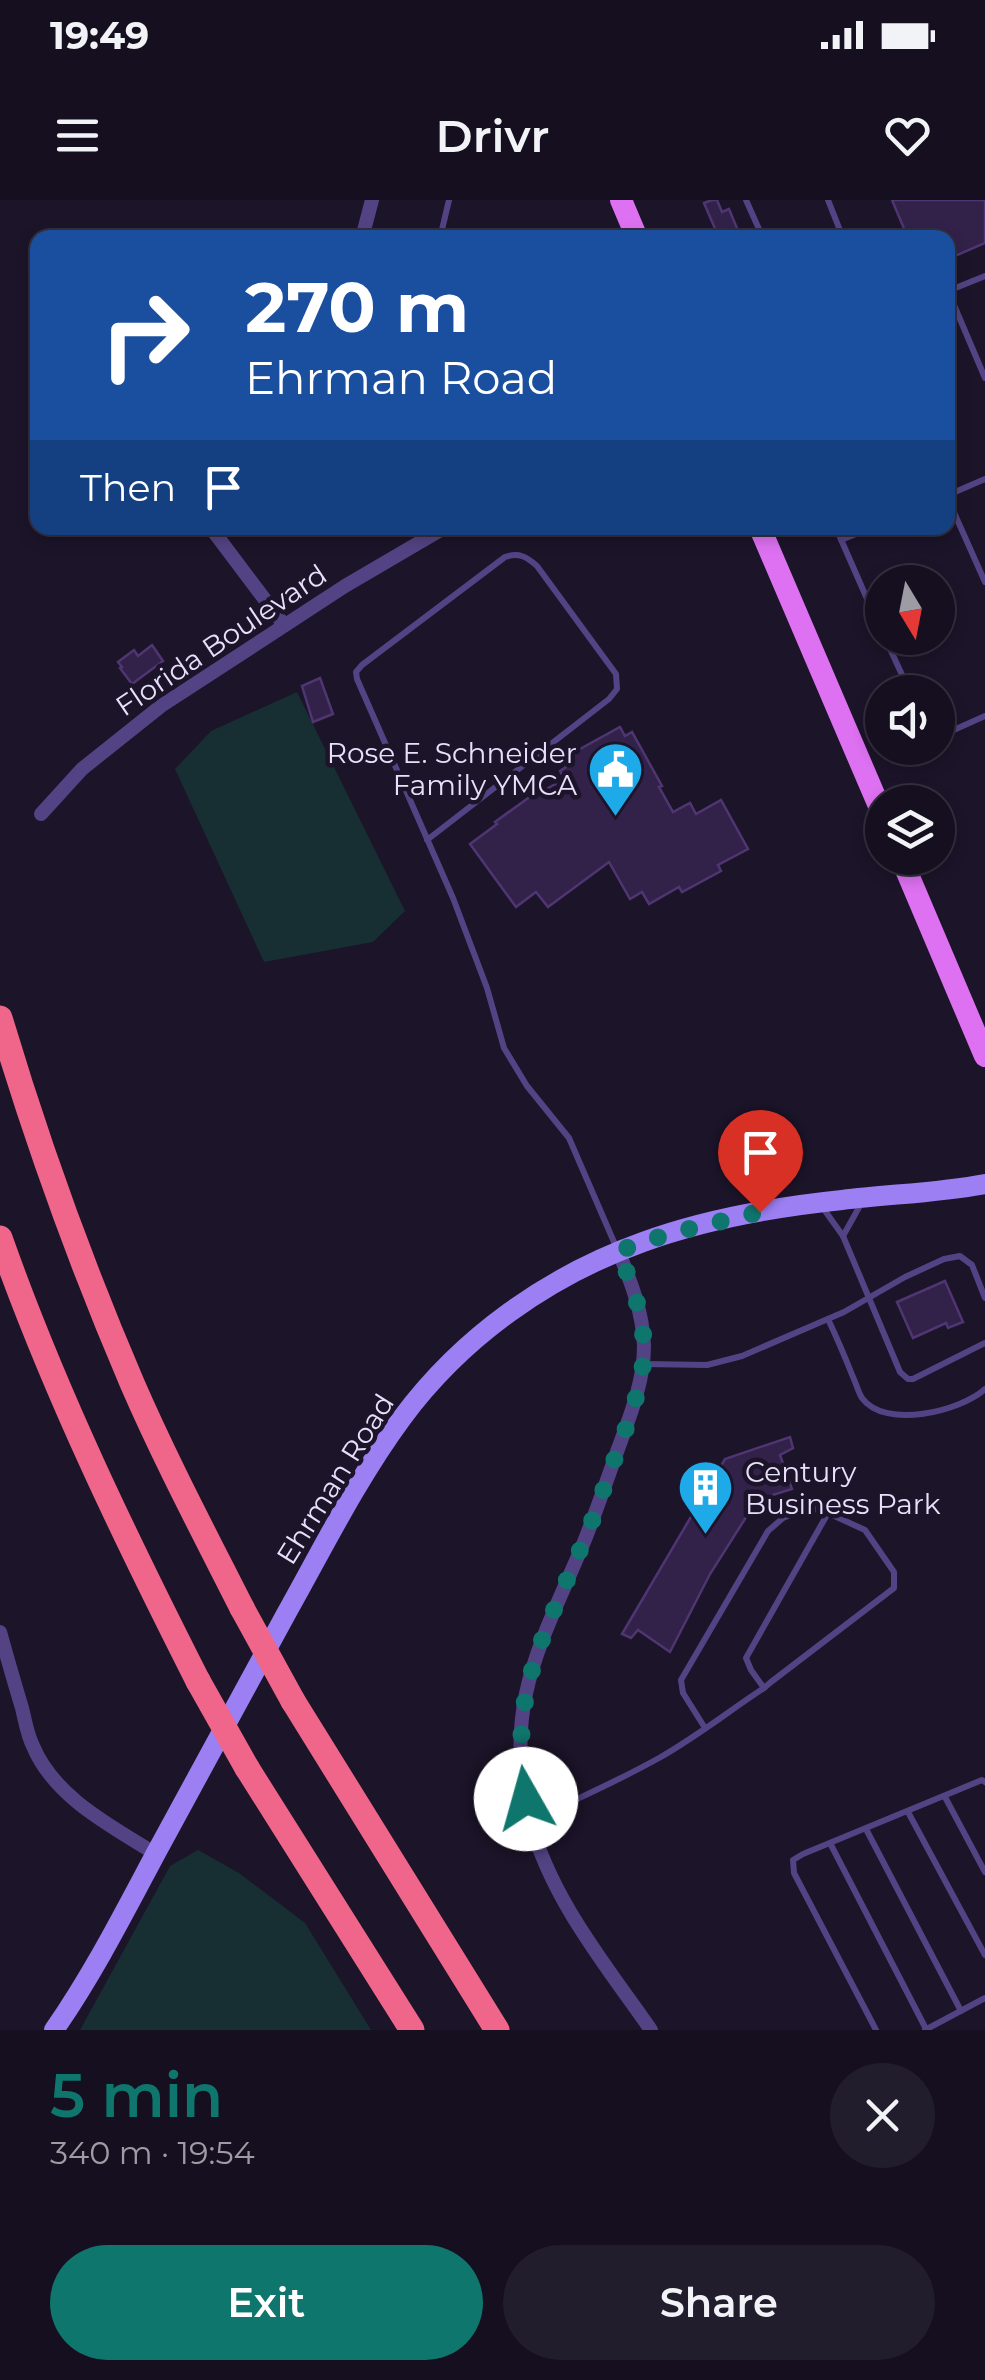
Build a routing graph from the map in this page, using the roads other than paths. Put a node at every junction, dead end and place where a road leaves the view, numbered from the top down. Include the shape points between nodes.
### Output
1 (372, 200) edge
2 (450, 200) edge
3 (622, 200) edge
4 (746, 200) edge
5 (828, 200) edge
6 (364, 230) edge
7 (442, 230) edge
8 (634, 230) edge
9 (759, 230) edge
10 (840, 230) edge
11 (985, 276) edge
12 (955, 288) edge
13 (955, 307) edge
14 (985, 378) edge
15 (985, 479) edge
16 (955, 494) edge
17 (955, 513) edge
18 (216, 535) edge
19 (432, 535) edge
20 (763, 535) edge
21 (839, 535) edge
22 (854, 535) edge
23 (841, 540) junction
24 (985, 582) edge
25 (865, 593) edge
26 (284, 625) junction
27 (985, 716) edge
28 (955, 729) edge
29 (870, 785) edge
30 (41, 814) dead end
31 (427, 840) junction
32 (908, 875) edge
33 (0, 1018) edge
34 (985, 1056) edge
35 (985, 1184) edge
36 (865, 1198) junction
37 (820, 1203) junction
38 (843, 1236) junction
39 (0, 1238) edge
40 (618, 1251) junction
41 (868, 1298) junction
42 (985, 1298) edge
43 (828, 1319) junction
44 (985, 1344) edge
45 (643, 1364) junction
46 (985, 1389) edge
47 (828, 1513) junction
48 (0, 1632) edge
49 (764, 1688) junction
50 (704, 1728) junction
51 (984, 1781) edge
52 (945, 1797) junction
53 (908, 1812) junction
54 (530, 1820) junction
55 (866, 1829) junction
56 (830, 1844) junction
57 (156, 1854) junction
58 (985, 1872) edge
59 (985, 1955) edge
60 (985, 1998) edge
61 (960, 2011) junction
62 (54, 2030) edge
63 (412, 2030) edge
64 (496, 2030) edge
65 (651, 2030) edge
66 (876, 2030) edge
67 (925, 2030) edge

1 - 6 street
2 - 7 lane
3 - 8 main road
4 - 9 lane
5 - 10 lane
11 - 12 lane
13 - 14 lane
15 - 16 lane
17 - 24 lane
18 - 26 street
19 - 26 street, Florida Boulevard
20 - 29 main road
21 - 23 lane
22 - 23 lane
23 - 25 lane
26 - 30 street, Florida Boulevard via 161,706 82,769
27 - 28 lane
31 - 31 lane via 617,689 616,674 523,556 505,557 356,672
31 - 40 lane via 504,1048 570,1138
32 - 34 main road
33 - 64 highway, bridge via 104,1316 164,1453 293,1701
35 - 36 street, Ehrman Road
36 - 37 street, Ehrman Road
36 - 38 lane
37 - 38 lane
37 - 40 street, Ehrman Road via 691,1228
38 - 41 lane
39 - 63 highway, bridge via 66,1405 198,1681
40 - 45 street via 641,1320
40 - 57 street, Ehrman Road via 505,1315 404,1414 328,1537
41 - 42 lane via 960,1256 972,1265
41 - 43 lane
41 - 44 lane via 908,1378
43 - 45 lane via 742,1356 707,1364
43 - 46 lane via 863,1400 876,1408 913,1415 944,1410
45 - 54 street via 606,1484 527,1684 520,1753
47 - 49 lane via 746,1658
47 - 49 lane via 865,1530 894,1572 894,1588
47 - 50 lane via 799,1512 768,1530 681,1680
48 - 57 street via 33,1747 45,1765 78,1802
49 - 50 lane
50 - 54 lane via 662,1756
51 - 52 lane
52 - 53 lane
52 - 58 lane
53 - 55 lane
53 - 59 lane
54 - 65 street via 564,1901
55 - 56 lane
55 - 61 lane
56 - 66 lane via 793,1860 794,1874
56 - 67 lane
57 - 62 street, Ehrman Road
60 - 61 lane
61 - 67 lane

